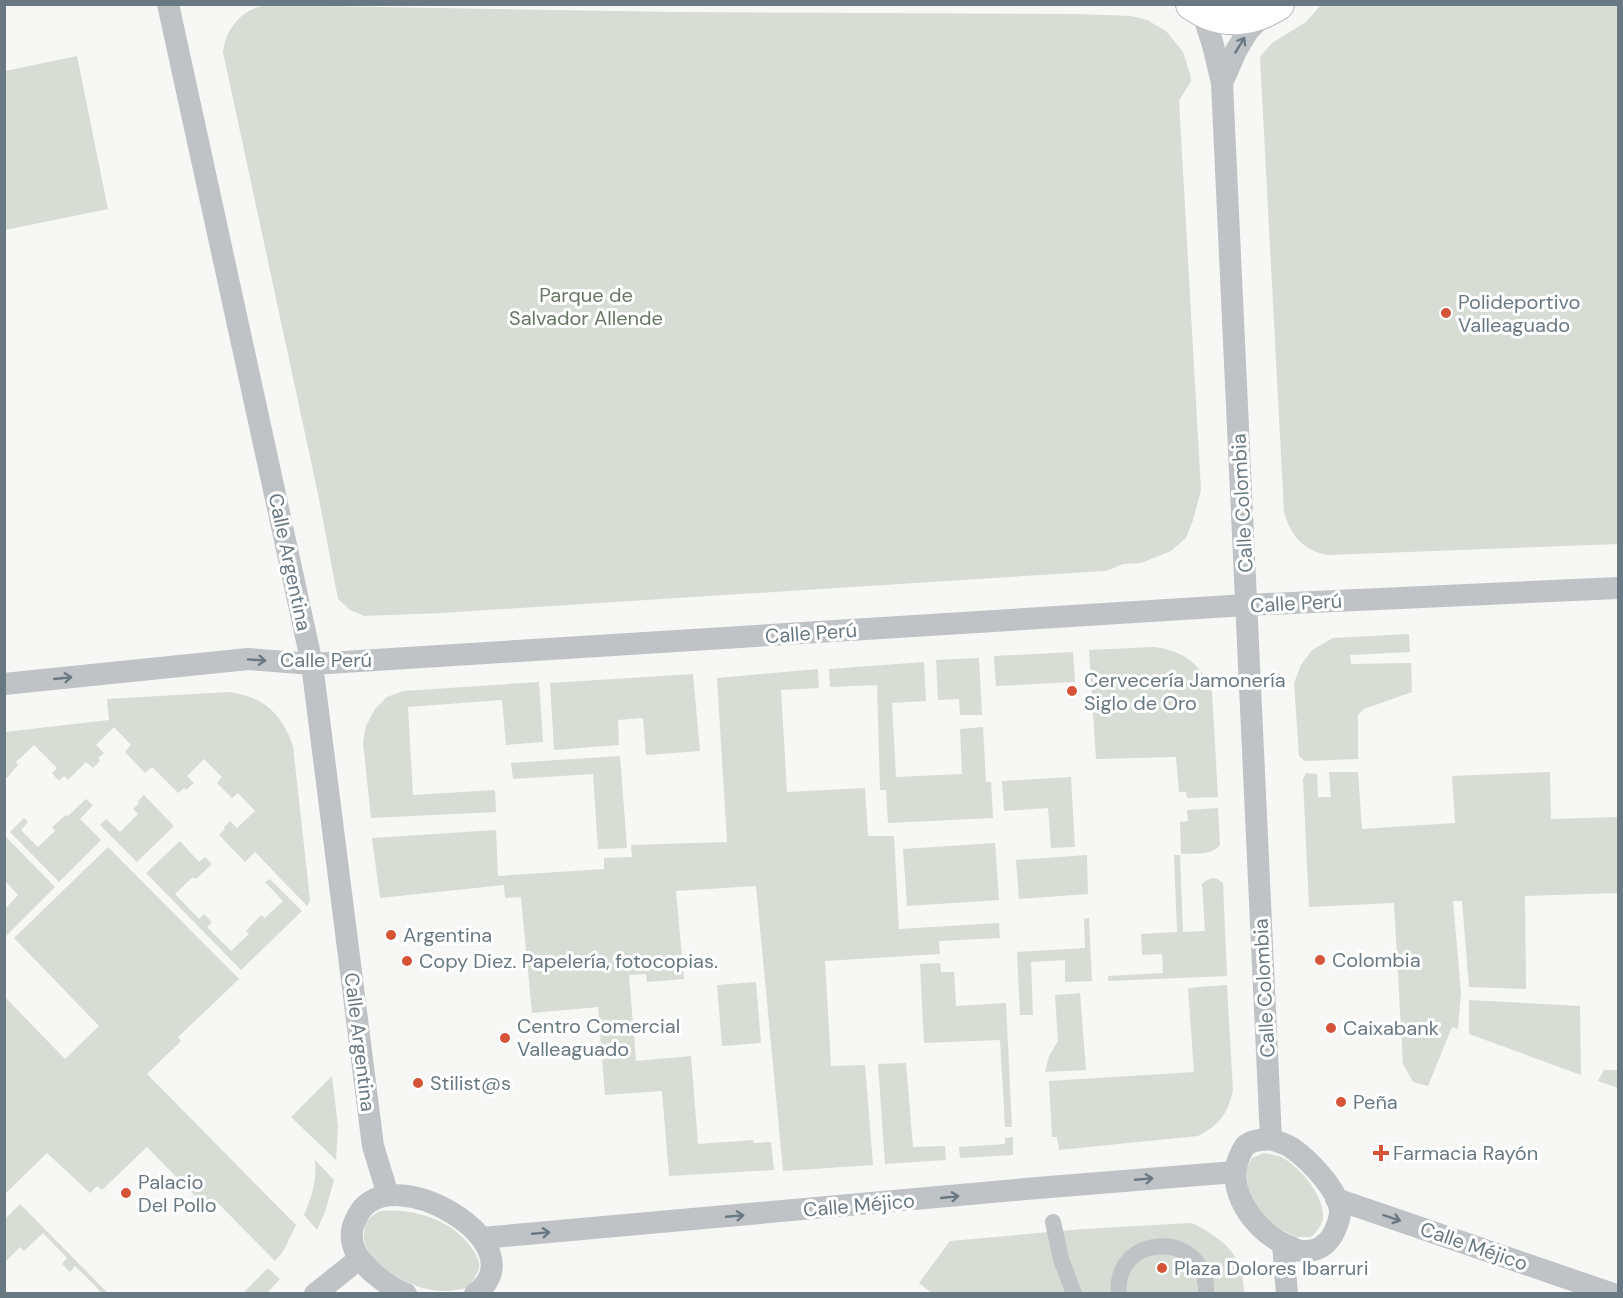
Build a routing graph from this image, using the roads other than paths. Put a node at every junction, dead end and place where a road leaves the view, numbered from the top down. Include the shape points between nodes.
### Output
1 (168, 4) edge
2 (1197, 8) edge
3 (1272, 8) edge
4 (1222, 82) junction
5 (1618, 588) edge
6 (1246, 605) junction
7 (312, 664) junction
8 (4, 684) edge
9 (1271, 1139) junction
10 (1235, 1172) junction
11 (388, 1195) junction
12 (1336, 1199) junction
13 (1053, 1222) dead end
14 (482, 1238) junction
15 (1283, 1244) junction
16 (359, 1259) junction
17 (315, 1293) edge
18 (406, 1293) edge
19 (475, 1293) edge
20 (1074, 1293) edge
21 (1119, 1293) edge
22 (1206, 1293) edge
23 (1287, 1293) edge
24 (1613, 1293) edge

1 - 7 street, Calle Argentina
2 - 3 main road via 1223,18 1245,18
2 - 4 street, Calle Colombia via 1213,45
4 -> 3 street, Calle Colombia via 1248,31
4 - 6 street, Calle Colombia
5 - 6 street, Calle Perú
6 - 7 street, Calle Perú
6 - 9 street, Calle Colombia
8 -> 7 street, Calle Perú via 248,659
7 - 11 street, Calle Argentina via 373,1146
9 - 10 street via 1246,1145
9 - 12 street via 1291,1147 1311,1163
14 -> 10 street, Calle Méjico
10 - 15 street via 1244,1205 1266,1233
11 - 14 street via 437,1204
11 - 16 street via 362,1208 354,1223 351,1238
12 - 15 street via 1340,1213 1328,1243 1303,1252
12 -> 24 street, Calle Méjico
13 - 20 street
14 - 19 street via 491,1263 483,1287
15 - 23 street
16 - 17 street
16 - 18 street via 374,1274
21 - 22 street via 1121,1273 1128,1262 1137,1253 1163,1245 1188,1254 1198,1264

